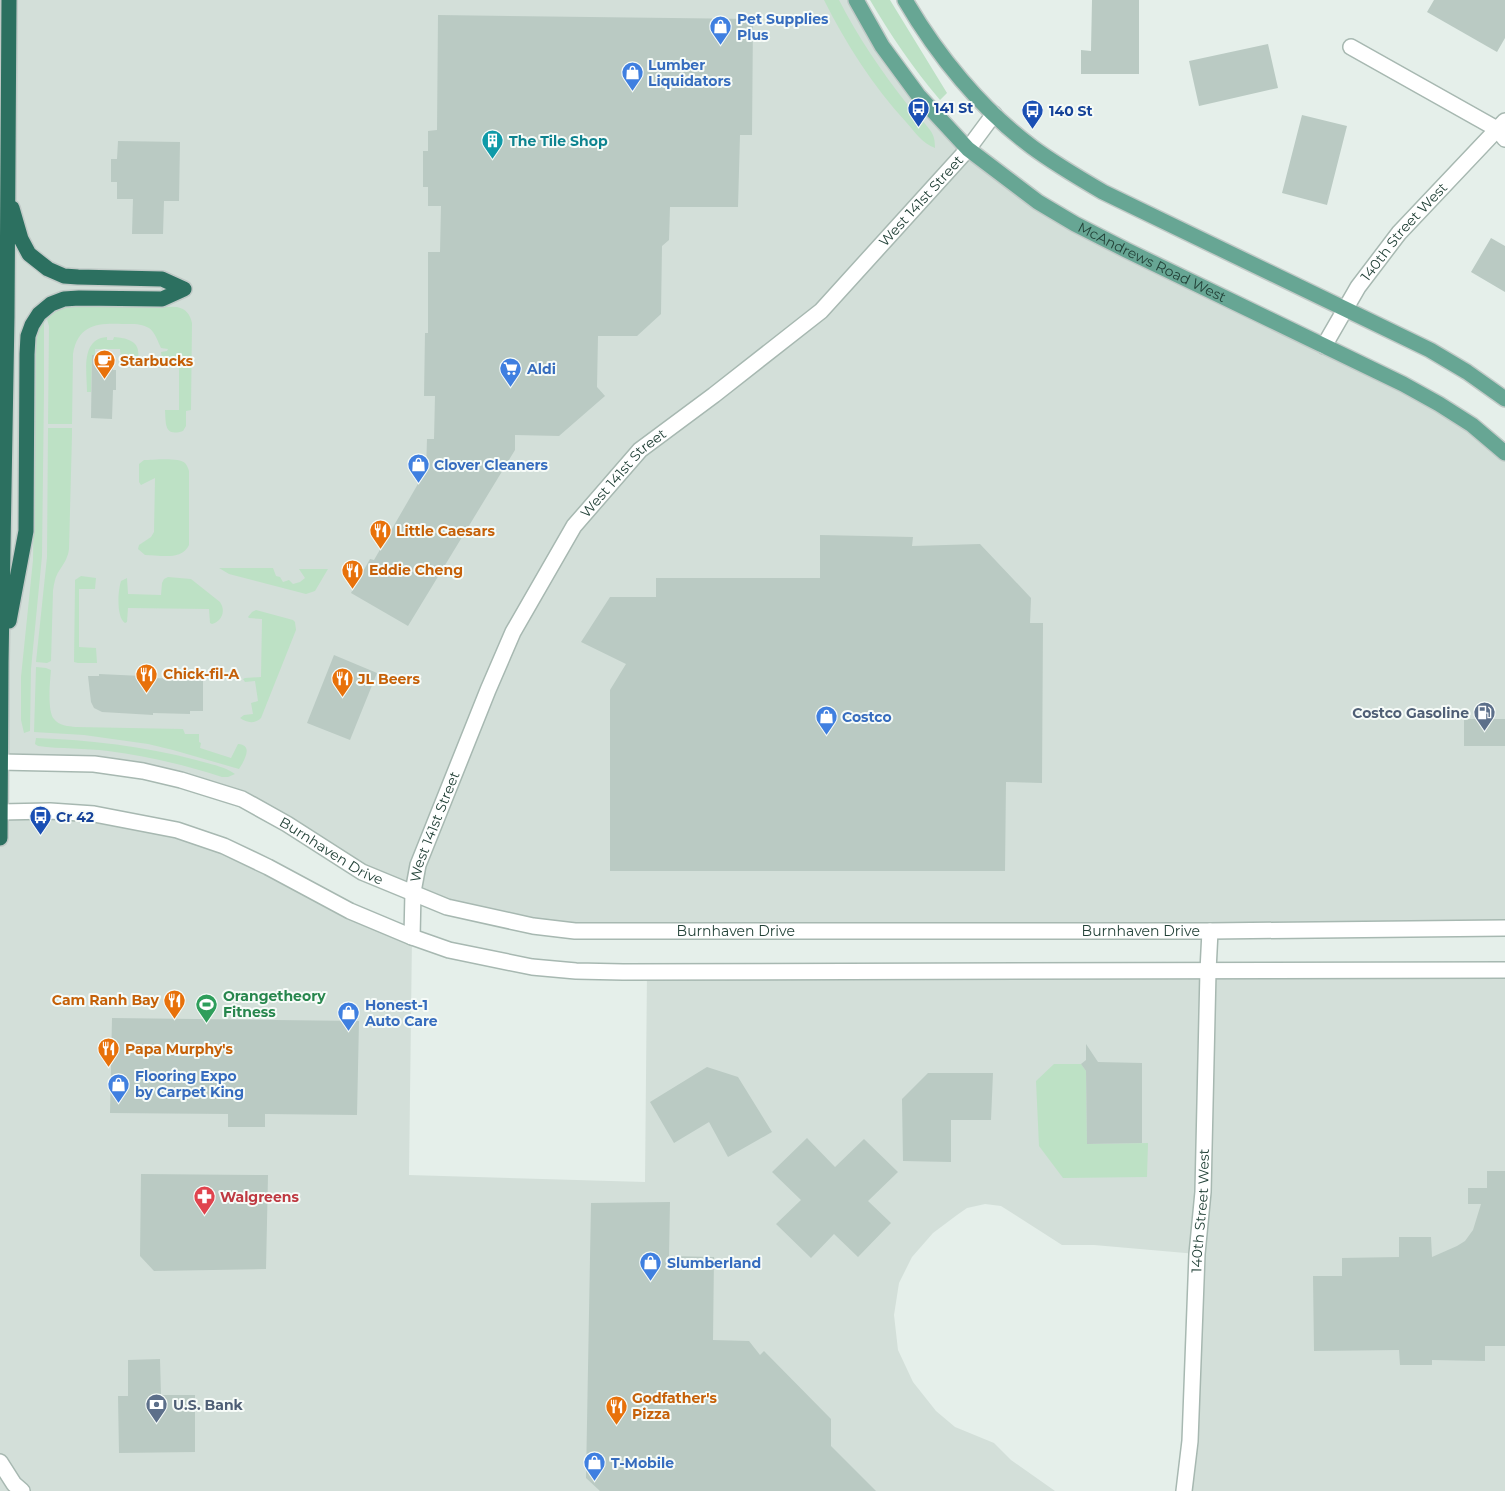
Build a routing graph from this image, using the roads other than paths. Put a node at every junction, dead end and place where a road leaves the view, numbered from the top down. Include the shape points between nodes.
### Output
1 (9, 0) edge
2 (856, 0) edge
3 (905, 0) edge
4 (1351, 47) dead end
5 (994, 114) junction
6 (1502, 129) edge
7 (968, 149) junction
8 (7, 193) junction
9 (1345, 308) junction
10 (1324, 346) junction
11 (1505, 399) edge
12 (1505, 453) edge
13 (1, 662) edge
14 (0, 762) edge
15 (0, 812) edge
16 (0, 838) edge
17 (413, 892) junction
18 (1505, 928) edge
19 (1210, 930) junction
20 (412, 937) junction
21 (1505, 970) edge
22 (1208, 971) junction
23 (0, 1462) edge
24 (22, 1491) edge
25 (1184, 1491) edge

1 - 8 highway
2 - 7 main road, McAndrews Road West via 882,46 918,95
3 - 5 main road via 952,69
4 - 6 street, 140th Street West
5 - 7 street, West 141st Street
5 - 9 main road via 1031,146 1104,192
6 - 9 street, 140th Street West via 1399,233
7 - 10 main road, McAndrews Road West via 1038,202 1075,224
7 - 17 street, West 141st Street via 821,311 640,450 574,526 513,632 418,865
8 - 13 highway
8 - 13 highway via 29,254 48,269 64,276 162,279 184,289 162,299 64,299 39,314 32,325 27,354 26,531
9 - 10 street, 140th Street West
9 - 11 main road via 1430,350
10 - 12 main road, McAndrews Road West via 1439,404 1472,425
13 - 14 highway
14 - 15 highway
14 - 17 street, Burnhaven Drive via 94,764 143,771 242,799 362,872
15 - 16 highway
15 - 20 street via 94,814 177,830 260,862 350,911
17 - 19 street, Burnhaven Drive via 447,907 533,926 575,930
17 - 20 street, West 141st Street
18 - 19 street, Burnhaven Drive
19 - 22 street, 140th Street West
20 - 22 street via 452,951 532,967 576,971
21 - 22 street
22 - 25 street, 140th Street West via 1203,1192 1197,1254 1190,1440
23 - 24 street

